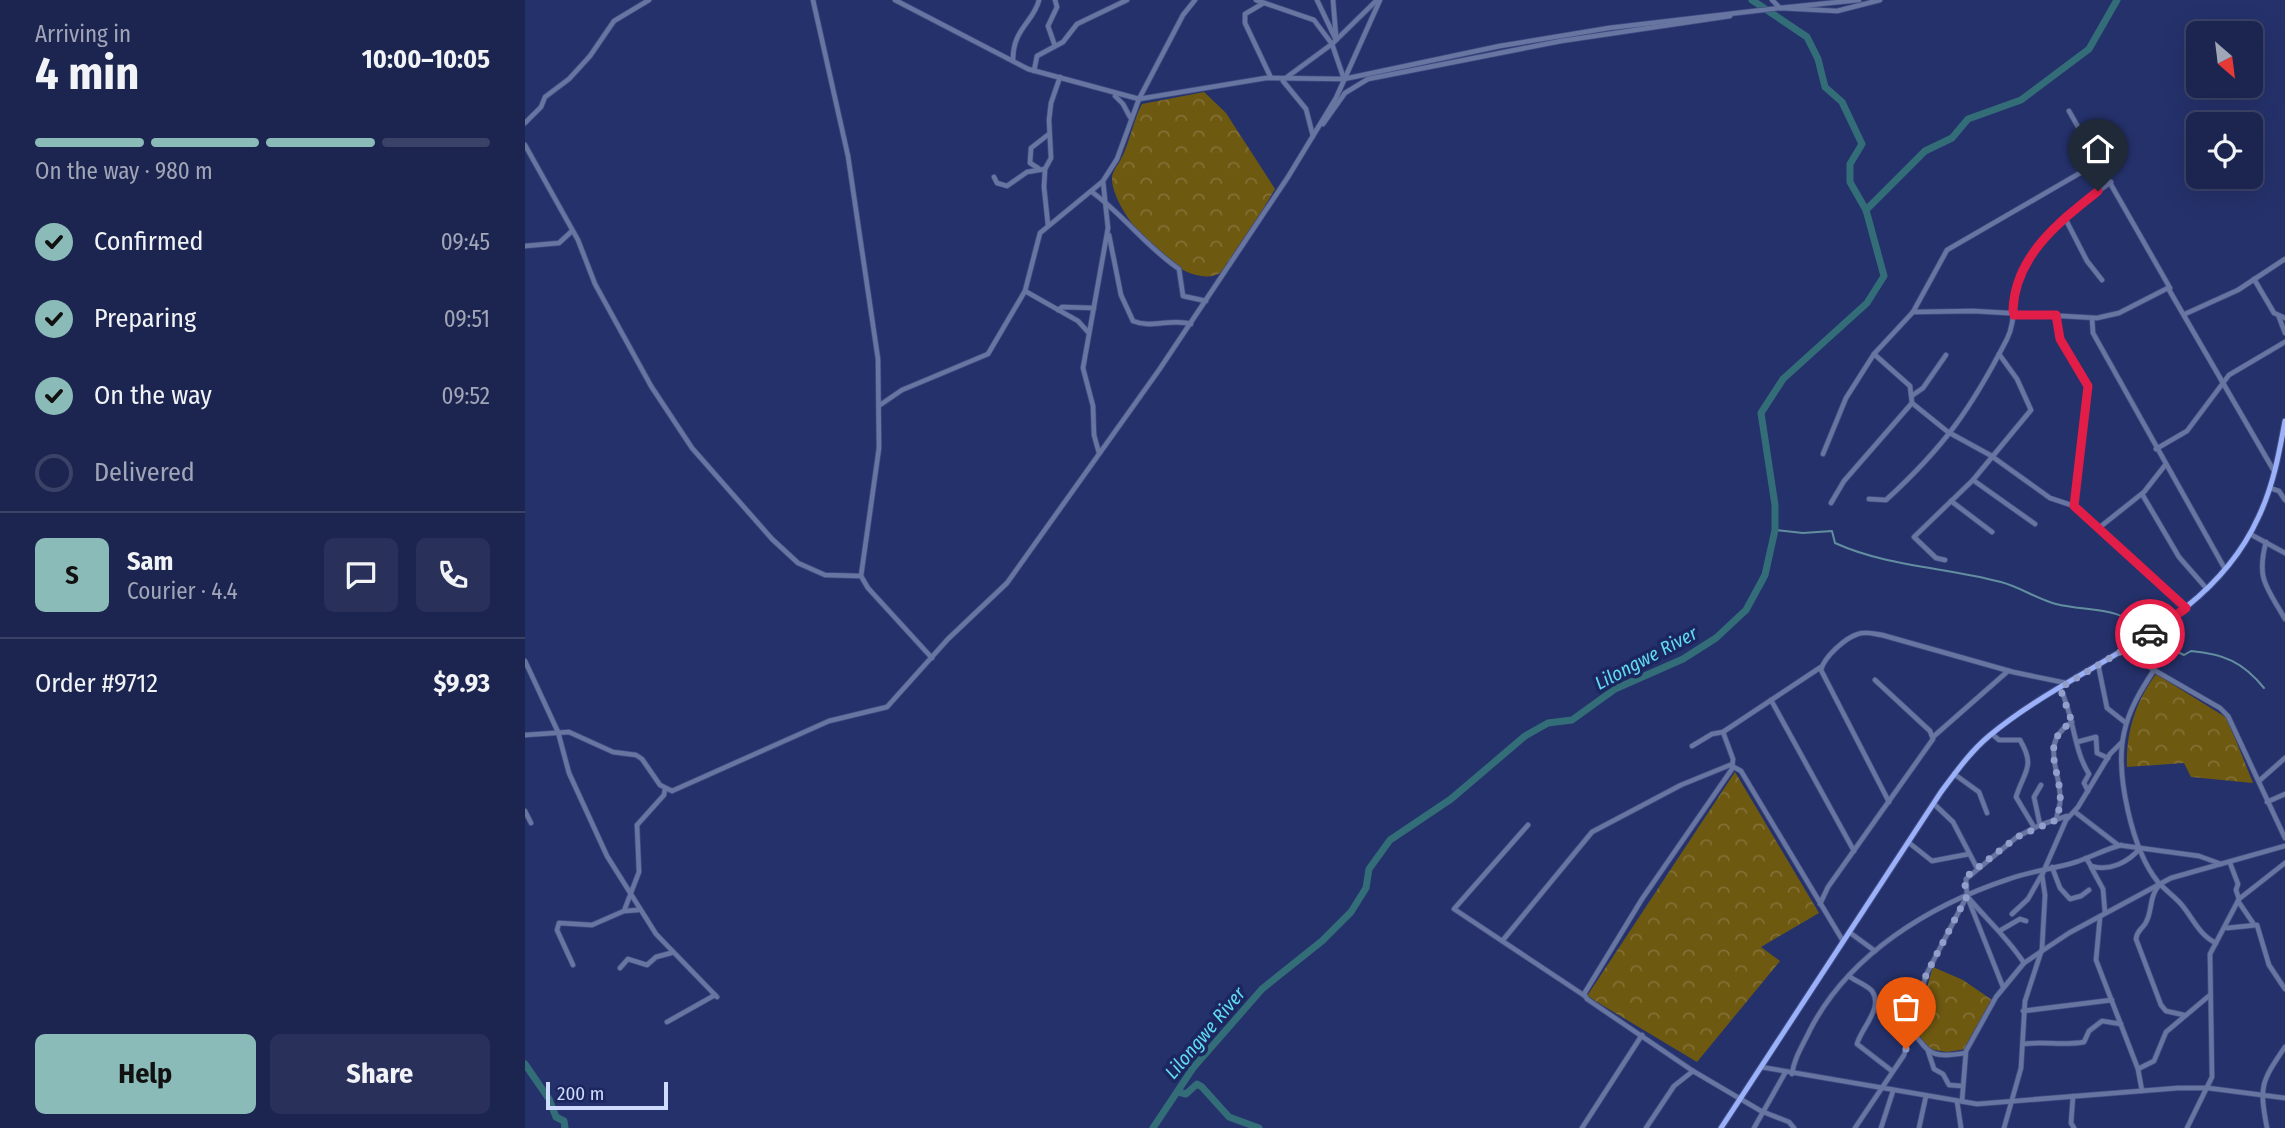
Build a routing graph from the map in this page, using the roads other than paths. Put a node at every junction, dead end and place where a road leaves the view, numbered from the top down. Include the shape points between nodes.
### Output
1 (649, 0) edge
2 (813, 0) edge
3 (895, 0) edge
4 (1039, 0) edge
5 (1055, 0) edge
6 (1126, 0) edge
7 (1195, 0) edge
8 (1257, 0) edge
9 (1317, 0) edge
10 (1332, 0) edge
11 (1378, 0) edge
12 (1773, 0) edge
13 (1859, 0) edge
14 (1880, 0) edge
15 (1262, 4) junction
16 (1780, 8) junction
17 (1755, 12) junction
18 (1334, 42) junction
19 (1055, 46) junction
20 (1013, 62) junction
21 (1034, 71) junction
22 (1060, 77) junction
23 (1271, 78) junction
24 (1344, 79) junction
25 (1282, 80) junction
26 (1111, 93) junction
27 (1139, 99) junction
28 (2069, 111) dead end
29 (1130, 121) junction
30 (525, 123) edge
31 (1317, 131) junction
32 (1049, 134) junction
33 (1314, 136) junction
34 (525, 145) edge
35 (2099, 162) junction
36 (1042, 169) junction
37 (994, 177) dead end
38 (1103, 181) junction
39 (2111, 182) junction
40 (1091, 192) junction
41 (1105, 201) junction
42 (2066, 220) junction
43 (1048, 225) junction
44 (1108, 228) junction
45 (572, 231) junction
46 (525, 246) edge
47 (2285, 259) edge
48 (2102, 279) dead end
49 (2254, 279) junction
50 (2171, 289) junction
51 (1025, 291) junction
52 (1206, 301) junction
53 (1094, 308) junction
54 (1058, 310) junction
55 (1913, 312) junction
56 (2185, 314) junction
57 (2014, 315) junction
58 (2056, 315) junction
59 (2278, 317) junction
60 (2092, 318) junction
61 (2285, 318) edge
62 (1191, 324) junction
63 (1089, 332) junction
64 (2285, 332) edge
65 (2285, 342) edge
66 (1874, 354) junction
67 (1999, 354) junction
68 (1946, 355) dead end
69 (2224, 379) junction
70 (1913, 395) junction
71 (1912, 403) junction
72 (880, 405) junction
73 (2285, 421) edge
74 (1951, 433) junction
75 (2156, 449) junction
76 (1099, 453) junction
77 (2282, 453) edge
78 (1823, 454) dead end
79 (1994, 458) junction
80 (2166, 464) junction
81 (2275, 472) junction
82 (1973, 480) junction
83 (2270, 488) junction
84 (2142, 494) junction
85 (1869, 499) dead end
86 (2285, 500) edge
87 (1951, 501) junction
88 (1831, 503) dead end
89 (2074, 506) junction
90 (2035, 524) dead end
91 (2100, 527) junction
92 (1992, 532) dead end
93 (2250, 534) junction
94 (2266, 542) junction
95 (2285, 553) edge
96 (1945, 560) dead end
97 (2225, 569) junction
98 (862, 577) junction
99 (2207, 589) junction
100 (2186, 608) junction
101 (2285, 619) edge
102 (2125, 649) junction
103 (932, 657) junction
104 (525, 661) edge
105 (2098, 664) junction
106 (1821, 667) junction
107 (2154, 670) junction
108 (2008, 671) junction
109 (1875, 680) dead end
110 (2067, 683) junction
111 (2060, 688) junction
112 (1771, 700) junction
113 (2072, 722) junction
114 (2126, 723) junction
115 (558, 732) junction
116 (1723, 732) junction
117 (1992, 734) junction
118 (525, 735) edge
119 (1933, 737) junction
120 (2077, 742) junction
121 (2122, 742) junction
122 (1692, 746) dead end
123 (2108, 758) junction
124 (2285, 758) edge
125 (1733, 765) junction
126 (1954, 774) junction
127 (2259, 781) junction
128 (2041, 785) dead end
129 (665, 789) junction
130 (2088, 791) junction
131 (2285, 794) edge
132 (1889, 802) junction
133 (2267, 802) junction
134 (1934, 804) junction
135 (525, 811) edge
136 (2075, 812) junction
137 (1987, 813) dead end
138 (2069, 816) junction
139 (2056, 820) junction
140 (531, 823) dead end
141 (1528, 825) dead end
142 (2041, 825) junction
143 (2034, 827) junction
144 (2285, 838) edge
145 (1908, 842) junction
146 (2121, 845) junction
147 (2285, 846) edge
148 (2141, 848) junction
149 (1854, 850) junction
150 (1970, 854) junction
151 (2086, 858) junction
152 (2230, 863) junction
153 (2285, 863) edge
154 (2222, 864) junction
155 (2091, 866) junction
156 (2052, 867) junction
157 (1977, 868) junction
158 (2044, 869) junction
159 (2042, 876) junction
160 (2159, 884) junction
161 (2089, 890) dead end
162 (1967, 896) junction
163 (631, 897) junction
164 (2239, 900) junction
165 (1819, 905) junction
166 (624, 911) junction
167 (639, 911) junction
168 (2012, 914) dead end
169 (2102, 915) junction
170 (2026, 921) dead end
171 (2253, 923) junction
172 (2226, 928) junction
173 (2001, 930) junction
174 (1849, 932) junction
175 (1503, 940) junction
176 (1843, 941) junction
177 (2216, 943) junction
178 (2042, 949) junction
179 (1875, 951) junction
180 (671, 953) junction
181 (2024, 962) junction
182 (573, 965) dead end
183 (620, 968) dead end
184 (1849, 976) junction
185 (2003, 987) junction
186 (2285, 989) edge
187 (2211, 995) junction
188 (1585, 996) junction
189 (2112, 1000) junction
190 (2023, 1011) junction
191 (2184, 1015) junction
192 (667, 1022) dead end
193 (2122, 1024) junction
194 (1911, 1033) junction
195 (1642, 1035) junction
196 (2022, 1044) junction
197 (2285, 1047) edge
198 (1928, 1051) junction
199 (1965, 1053) junction
200 (1761, 1067) junction
201 (2139, 1069) junction
202 (1693, 1071) junction
203 (1892, 1072) junction
204 (1785, 1073) junction
205 (1792, 1074) junction
206 (1962, 1086) junction
207 (2208, 1088) junction
208 (1883, 1090) junction
209 (1893, 1091) junction
210 (2142, 1091) junction
211 (2260, 1094) junction
212 (1926, 1096) junction
213 (2073, 1096) junction
214 (1741, 1097) junction
215 (2285, 1098) edge
216 (1960, 1101) junction
217 (2010, 1102) junction
218 (1764, 1112) junction
219 (2071, 1126) edge
220 (1582, 1128) edge
221 (1646, 1128) edge
222 (1721, 1128) edge
223 (1753, 1128) edge
224 (1794, 1128) edge
225 (1854, 1128) edge
226 (1881, 1128) edge
227 (1919, 1128) edge
228 (1961, 1128) edge
229 (2004, 1128) edge
230 (2187, 1128) edge
231 (2267, 1128) edge

1 - 30 street via 620,15 590,56 545,97
2 - 72 street via 848,156 878,359
3 - 20 street
4 - 20 street via 1019,31
5 - 19 street via 1057,7 1048,26
6 - 19 street via 1077,24
7 - 27 street
8 - 15 street
9 - 18 street
10 - 18 street
11 - 18 street
11 - 24 street
12 - 16 street
13 - 16 street
14 - 16 street via 1837,11
15 - 18 street via 1314,20
15 - 23 street via 1245,14 1245,23
16 - 17 street
17 - 24 street via 1609,27
17 - 31 street via 1561,41 1368,79 1345,93
18 - 24 street
18 - 25 street
19 - 21 street via 1035,58
20 - 21 street
21 - 22 street
22 - 26 street
22 - 32 street via 1051,103
23 - 25 street
23 - 27 street
24 - 25 street
24 - 31 street
25 - 33 street via 1306,109
26 - 27 street
26 - 29 street via 1123,104
27 - 29 street
28 - 35 street
29 - 38 street via 1117,159
31 - 33 street
32 - 36 street via 1051,158
32 - 36 street via 1031,148 1030,163
33 - 52 street
34 - 45 street
35 - 39 street
35 - 55 street via 1951,246 1937,263
36 - 37 street via 1027,172 1007,187
36 - 43 street
38 - 40 street
38 - 41 street
39 - 42 street
39 - 50 street
40 - 41 street
40 - 43 street
41 - 44 street
41 - 52 street via 1149,248 1178,269 1183,296
42 - 48 street
42 - 57 street via 2042,240 2020,275
43 - 51 street via 1038,239
44 - 53 street
44 - 62 street via 1121,295 1133,321 1145,326 1173,320
45 - 46 street via 559,243
45 - 98 street via 595,284 651,386 703,462 798,563 825,575
47 - 49 street
49 - 56 street
49 - 59 street
50 - 56 street
50 - 60 street via 2119,313
51 - 54 street
51 - 72 street via 988,354 902,390
52 - 62 street
53 - 54 street
53 - 63 street
54 - 63 street
55 - 57 street
55 - 66 street
56 - 69 street
57 - 58 street
57 - 67 street
58 - 60 street
58 - 89 street via 2060,339 2088,386
59 - 61 street
59 - 64 street
60 - 75 street via 2093,333
62 - 76 street
63 - 76 street via 1083,374
65 - 69 street
66 - 70 street via 1903,378
66 - 78 street via 1843,404
67 - 74 street via 1975,401
67 - 79 street via 2031,410
68 - 70 street
69 - 75 street via 2186,432
69 - 81 street
70 - 71 street
71 - 74 street
71 - 88 street via 1844,481
72 - 98 street
73 - 77 main road
74 - 79 street
74 - 85 street via 1886,500
75 - 80 street
76 - 103 street via 1007,583
77 - 81 main road
79 - 82 street
79 - 89 street via 2050,498
80 - 84 street
80 - 97 street
81 - 83 main road
82 - 87 street
82 - 90 street
83 - 86 street
83 - 93 main road
84 - 91 street
84 - 99 street via 2179,556
87 - 92 street
87 - 96 street via 1913,538
89 - 91 street
91 - 100 street
93 - 94 street
93 - 97 main road
94 - 95 street
94 - 101 street via 2261,578
97 - 99 main road
98 - 103 street
99 - 100 main road
100 - 102 main road
102 - 105 main road
102 - 107 street
103 - 129 street via 881,710 829,721 677,790
104 - 115 street
105 - 110 main road
105 - 114 street via 2107,708
106 - 108 street via 1849,639 1865,632
106 - 112 street
106 - 132 street
107 - 114 street
107 - 127 street via 2220,708 2234,725
108 - 110 street
108 - 119 street
109 - 119 street
110 - 111 main road
111 - 113 street
111 - 117 main road
112 - 116 street
112 - 149 street
113 - 120 street
113 - 139 street via 2058,733 2054,744 2060,801
114 - 121 street
115 - 118 street
115 - 129 street via 579,734 613,752 639,756
115 - 163 street via 571,778
116 - 122 street
116 - 125 street
117 - 126 main road
117 - 143 street via 1999,740 2020,740 2026,749 2029,768 2016,797
119 - 132 street
120 - 123 street via 2096,737 2097,753
120 - 130 street via 2089,774 2084,783
121 - 123 street
121 - 148 street via 2129,817
123 - 130 street
124 - 127 street
125 - 165 street via 1760,802
125 - 175 street via 1714,769 1592,832
125 - 188 street via 1642,899
126 - 134 main road
126 - 137 street via 1979,792
127 - 133 street
128 - 142 street via 2034,797
129 - 163 street via 637,825 640,868
130 - 136 street
131 - 133 street
132 - 149 street
133 - 144 street
134 - 145 main road
134 - 150 street via 1950,818
135 - 140 street
136 - 138 street
136 - 146 street
138 - 139 street
138 - 158 street
139 - 142 street
141 - 175 street via 1454,906
142 - 143 street
143 - 157 street
145 - 150 street via 1932,861
145 - 174 main road
146 - 148 street
146 - 151 street
147 - 152 street
148 - 154 street
148 - 155 street via 2119,864
148 - 160 street
149 - 165 street
150 - 157 street
151 - 155 street
151 - 156 street
152 - 154 street
152 - 164 street
153 - 164 street
154 - 160 street
155 - 169 street via 2103,889
156 - 158 street
156 - 161 street via 2070,899
157 - 162 street via 1966,879
158 - 159 street
158 - 162 street
159 - 168 street
159 - 178 street
160 - 169 street
160 - 177 street via 2183,906 2201,933
160 - 191 street via 2151,895 2147,922 2136,939 2161,1005
162 - 173 street via 1988,922
162 - 179 street via 1899,931
162 - 185 street
162 - 194 street via 1926,975
163 - 166 street
163 - 167 street
164 - 171 street
164 - 172 street
165 - 176 street
166 - 167 street
166 - 182 street via 592,925 559,923 557,929
167 - 180 street
169 - 178 street
169 - 189 street via 2095,954
170 - 173 street via 2020,919
171 - 172 street
171 - 186 street via 2269,965
172 - 177 street
173 - 181 street
174 - 176 main road
174 - 179 street
175 - 188 street
176 - 200 main road
177 - 187 street via 2209,958
178 - 181 street
178 - 190 street
179 - 184 street
180 - 183 street via 647,965 628,959
180 - 192 street via 716,996
181 - 185 street
184 - 203 street via 1872,992 1875,1001 1857,1044
184 - 205 street via 1817,1018
185 - 199 street
187 - 191 street
187 - 207 street via 2213,1055
188 - 195 street
189 - 190 street
189 - 193 street
190 - 196 street
191 - 201 street via 2166,1032 2154,1061
193 - 196 street via 2102,1021 2084,1042 2069,1045
193 - 201 street
194 - 198 street
194 - 203 street
195 - 202 street
195 - 220 street
196 - 217 street via 2021,1068
197 - 211 street
198 - 199 street via 1947,1056
198 - 206 street via 1934,1069 1949,1085
199 - 206 street
200 - 204 street
200 - 214 main road
201 - 210 street
202 - 214 street
202 - 221 street via 1674,1086
203 - 208 street
204 - 205 street
204 - 218 street
205 - 208 street
206 - 216 street
207 - 210 street
207 - 211 street
207 - 230 street
208 - 209 street
208 - 225 street
209 - 212 street
209 - 226 street
210 - 213 street
211 - 215 street
211 - 231 street
212 - 216 street
212 - 227 street
213 - 217 street
213 - 219 street
214 - 218 street
214 - 222 main road
216 - 217 street
216 - 228 street
217 - 229 street
218 - 223 street
218 - 224 street

